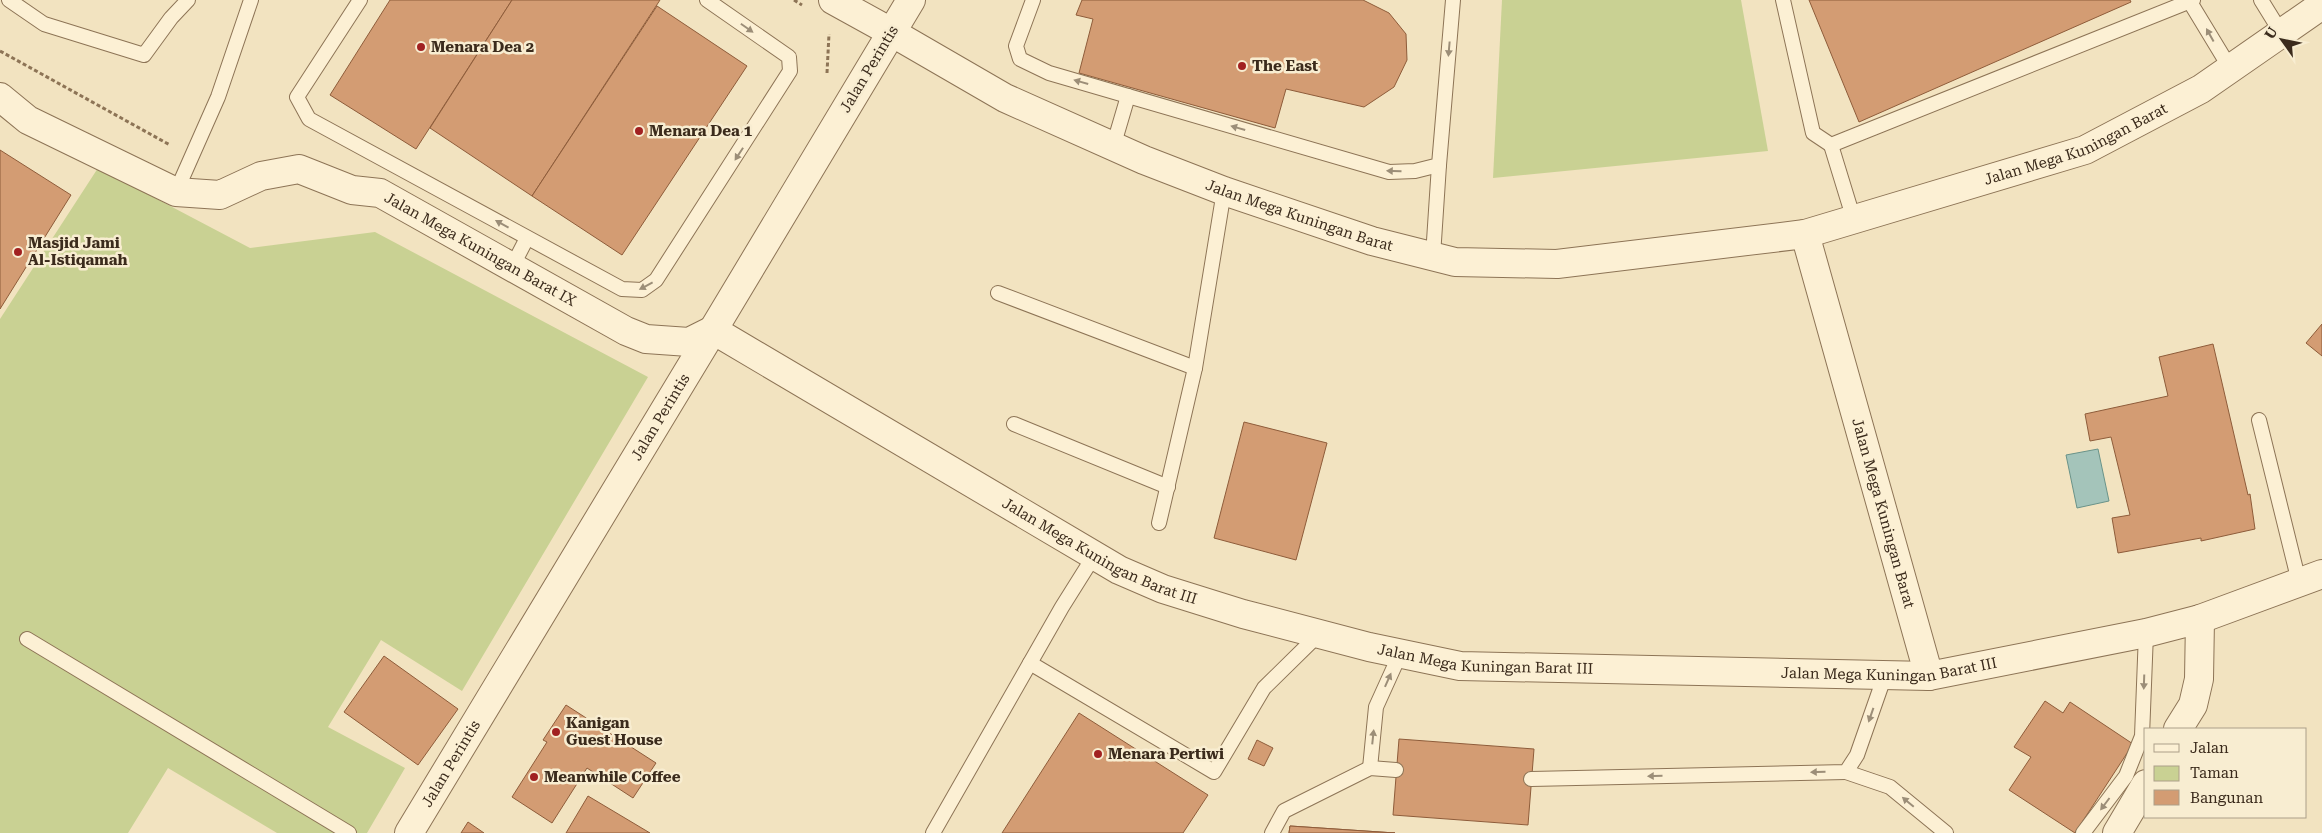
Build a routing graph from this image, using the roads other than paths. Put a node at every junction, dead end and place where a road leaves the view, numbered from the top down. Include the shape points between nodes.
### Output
1 (9, 0) edge
2 (188, 0) edge
3 (252, 0) edge
4 (360, 0) edge
5 (707, 0) edge
6 (833, 0) edge
7 (911, 0) edge
8 (1033, 0) edge
9 (1453, 0) edge
10 (1782, 0) edge
11 (2262, 0) edge
12 (2192, 1) edge
13 (2322, 5) edge
14 (891, 32) junction
15 (2282, 34) junction
16 (2230, 68) junction
17 (1128, 96) junction
18 (0, 97) edge
19 (1831, 145) junction
20 (1113, 146) junction
21 (1439, 166) junction
22 (176, 192) junction
23 (1224, 192) junction
24 (1854, 220) junction
25 (1805, 234) junction
26 (528, 238) junction
27 (1433, 256) junction
28 (511, 269) junction
29 (998, 293) dead end
30 (713, 330) junction
31 (1194, 368) junction
32 (2259, 420) dead end
33 (1014, 424) dead end
34 (1168, 487) junction
35 (1159, 523) dead end
36 (1094, 556) junction
37 (2310, 578) edge
38 (2200, 619) junction
39 (2146, 633) junction
40 (1318, 635) junction
41 (27, 639) dead end
42 (1400, 654) junction
43 (1030, 663) junction
44 (1885, 675) junction
45 (1929, 676) junction
46 (2179, 728) edge
47 (1370, 768) junction
48 (1396, 770) dead end
49 (1846, 772) junction
50 (1532, 778) dead end
51 (2144, 787) edge
52 (349, 833) edge
53 (409, 833) edge
54 (932, 833) edge
55 (1272, 833) edge
56 (1946, 833) edge
57 (2083, 833) edge
58 (2117, 833) edge

1 - 2 lane via 44,24 144,55
3 - 22 lane via 218,97
26 -> 4 lane via 309,119 297,97
5 -> 26 lane via 789,57 790,71 656,280 642,290 622,289
6 - 14 street, Jalan Mega Kuningan Barat
7 - 14 street, Jalan Perintis
17 -> 8 lane via 1049,73 1020,59 1016,46
9 -> 21 lane
10 - 19 lane via 1813,133
11 - 15 lane
16 -> 12 lane
12 - 19 lane
13 - 15 street, Jalan Mega Kuningan Barat
14 - 20 street, Jalan Mega Kuningan Barat via 1006,98
14 - 30 street, Jalan Perintis
15 - 16 street, Jalan Mega Kuningan Barat
16 - 24 street, Jalan Mega Kuningan Barat via 2201,89 2085,150
17 - 20 lane
21 -> 17 lane via 1389,172
18 - 22 street, Jalan Mega Kuningan Barat IX via 28,120
19 - 24 lane
20 - 23 street, Jalan Mega Kuningan Barat
21 - 27 lane
22 - 28 street, Jalan Mega Kuningan Barat IX via 220,196 261,176 299,169 352,190 380,193
23 - 27 street, Jalan Mega Kuningan Barat via 1372,241
23 - 31 lane
24 - 25 street, Jalan Mega Kuningan Barat
25 - 27 street, Jalan Mega Kuningan Barat via 1557,264 1454,262
25 - 45 street, Jalan Mega Kuningan Barat
26 - 28 lane
28 - 30 street, Jalan Mega Kuningan Barat IX via 646,339 689,342
29 - 31 lane
30 - 36 street, Jalan Mega Kuningan Barat III
30 - 53 street, Jalan Perintis
31 - 34 lane
32 - 37 lane
33 - 34 lane
34 - 35 lane
36 - 40 street, Jalan Mega Kuningan Barat III via 1163,589
36 - 43 lane
37 - 38 street, Jalan Mega Kuningan Barat III
38 - 39 street, Jalan Mega Kuningan Barat III
38 - 46 street via 2200,679 2193,705
39 - 45 street, Jalan Mega Kuningan Barat III
39 -> 57 lane via 2142,736 2126,776
40 - 42 street, Jalan Mega Kuningan Barat III
40 - 43 lane via 1264,688 1214,772
41 - 52 lane
42 - 44 street, Jalan Mega Kuningan Barat III via 1460,666
47 -> 42 lane via 1376,707
43 - 54 lane
44 - 45 street, Jalan Mega Kuningan Barat III
44 -> 49 lane via 1857,755
47 - 48 lane
47 - 55 lane via 1284,811
49 -> 50 lane
56 -> 49 lane via 1890,787
51 - 58 street

